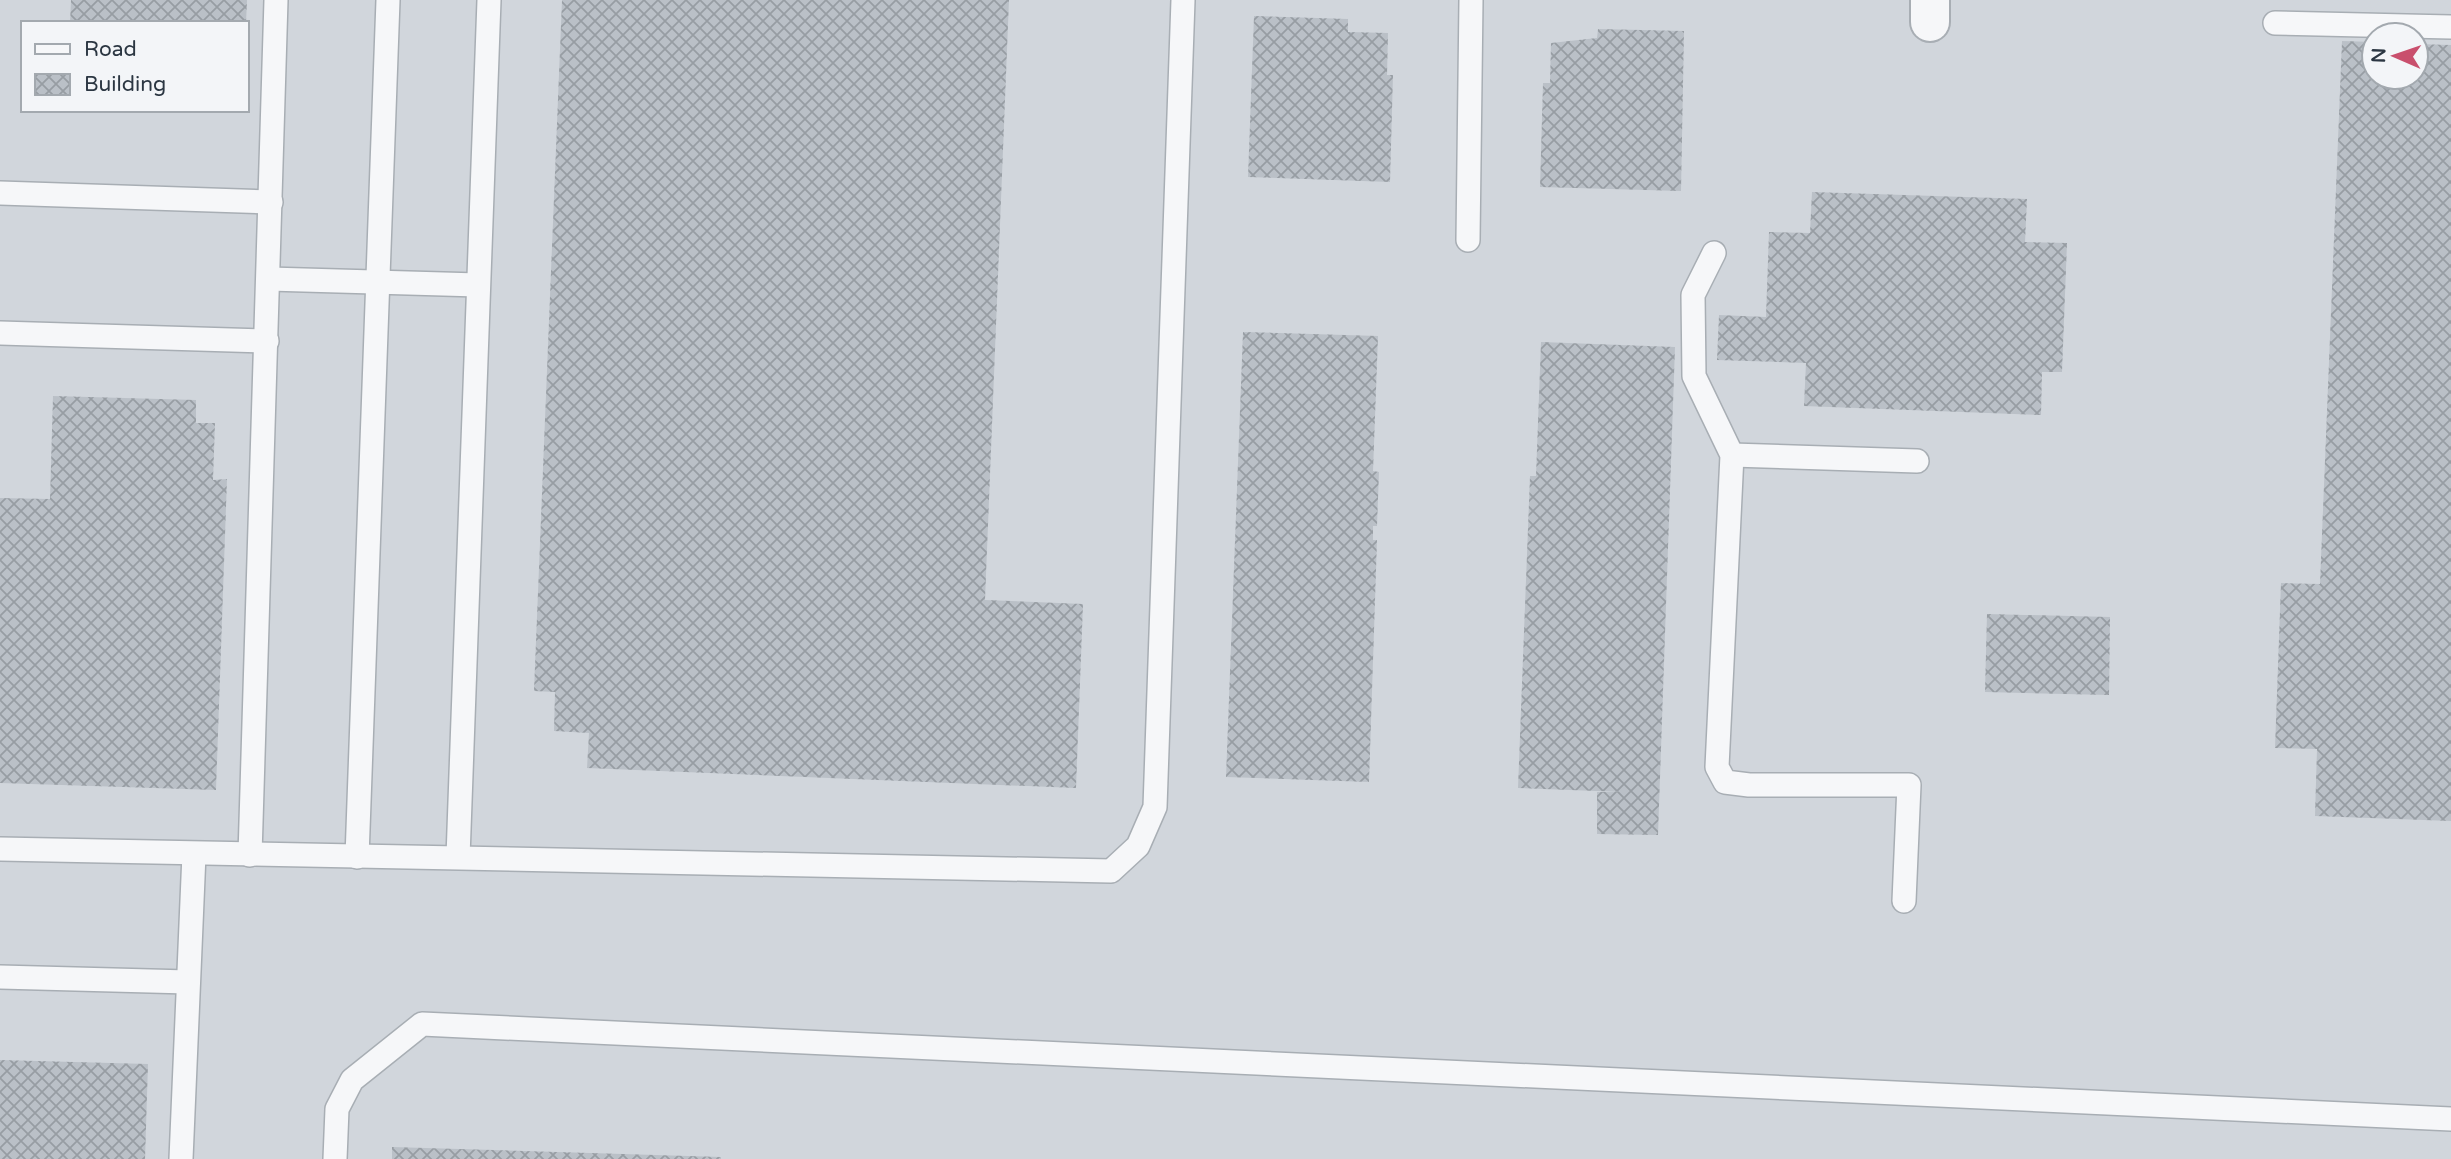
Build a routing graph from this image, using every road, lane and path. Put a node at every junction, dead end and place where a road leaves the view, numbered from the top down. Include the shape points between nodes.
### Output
1 (276, 0) edge
2 (388, 0) edge
3 (489, 0) edge
4 (1183, 0) edge
5 (1471, 0) edge
6 (2275, 23) dead end
7 (2451, 27) edge
8 (0, 193) edge
9 (271, 202) junction
10 (1468, 240) dead end
11 (1714, 253) dead end
12 (269, 279) junction
13 (378, 282) junction
14 (478, 285) junction
15 (0, 333) edge
16 (267, 341) junction
17 (1732, 455) junction
18 (1917, 461) dead end
19 (0, 849) edge
20 (194, 854) junction
21 (250, 855) junction
22 (357, 856) junction
23 (458, 858) junction
24 (1904, 901) dead end
25 (0, 977) edge
26 (188, 982) junction
27 (2451, 1119) edge
28 (181, 1159) edge
29 (335, 1159) edge

1 - 9 lane
2 - 13 lane
3 - 14 lane
4 - 23 lane via 1155,807 1138,846 1111,871
5 - 10 lane
6 - 7 lane
8 - 9 lane
9 - 12 lane
11 - 17 lane via 1693,295 1694,376
12 - 13 lane
12 - 16 lane
13 - 14 lane
13 - 22 lane
14 - 23 lane
15 - 16 lane
16 - 21 lane
17 - 18 lane
17 - 24 lane via 1717,767 1725,782 1749,785 1909,785
19 - 20 lane
20 - 21 lane
20 - 26 lane
21 - 22 lane
22 - 23 lane
25 - 26 lane
26 - 28 lane
27 - 29 lane via 422,1024 352,1080 337,1110

